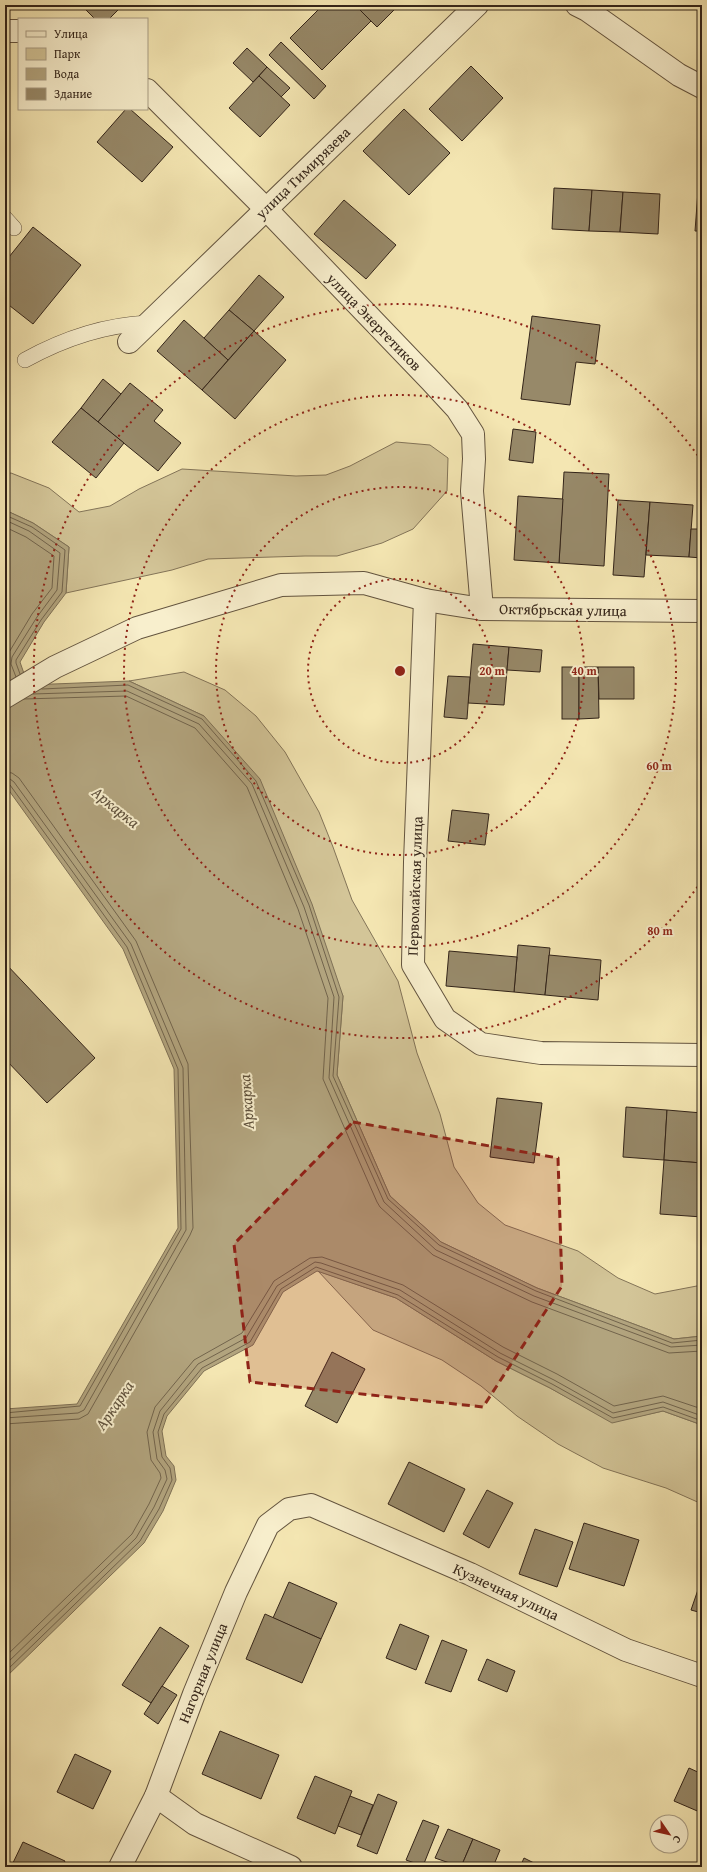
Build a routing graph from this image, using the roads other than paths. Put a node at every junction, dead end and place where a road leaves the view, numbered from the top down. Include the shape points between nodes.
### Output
1 (477, 5) edge
2 (577, 5) edge
3 (5, 31) edge
4 (18, 31) edge
5 (702, 86) edge
6 (148, 91) edge
7 (266, 209) junction
8 (148, 323) junction
9 (129, 342) dead end
10 (25, 360) dead end
11 (425, 600) junction
12 (482, 609) junction
13 (702, 611) edge
14 (5, 697) edge
15 (702, 1055) edge
16 (311, 1504) joint
17 (702, 1676) edge
18 (156, 1796) junction
19 (120, 1867) edge
20 (291, 1867) edge

1 - 7 street, улица Тимирязева
2 - 5 street via 679,75
3 - 4 street
6 - 7 street, улица Энергетиков
7 - 8 street, улица Тимирязева
7 - 12 street, улица Энергетиков via 457,409 473,434 472,491
8 - 9 street, улица Тимирязева
8 - 10 lane via 123,324 89,333 58,343
11 - 12 street, Октябрьская улица
11 - 14 street, Октябрьская улица via 364,583 281,585 137,628 55,668
11 - 15 street, Первомайская улица via 412,964 445,1019 481,1044 541,1053
12 - 13 street, Октябрьская улица
16 - 17 street, Кузнечная улица via 470,1574 626,1650
16 - 18 street, Нагорная улица via 289,1509 268,1525 236,1592
18 - 19 street, Нагорная улица
18 - 20 street via 195,1824

